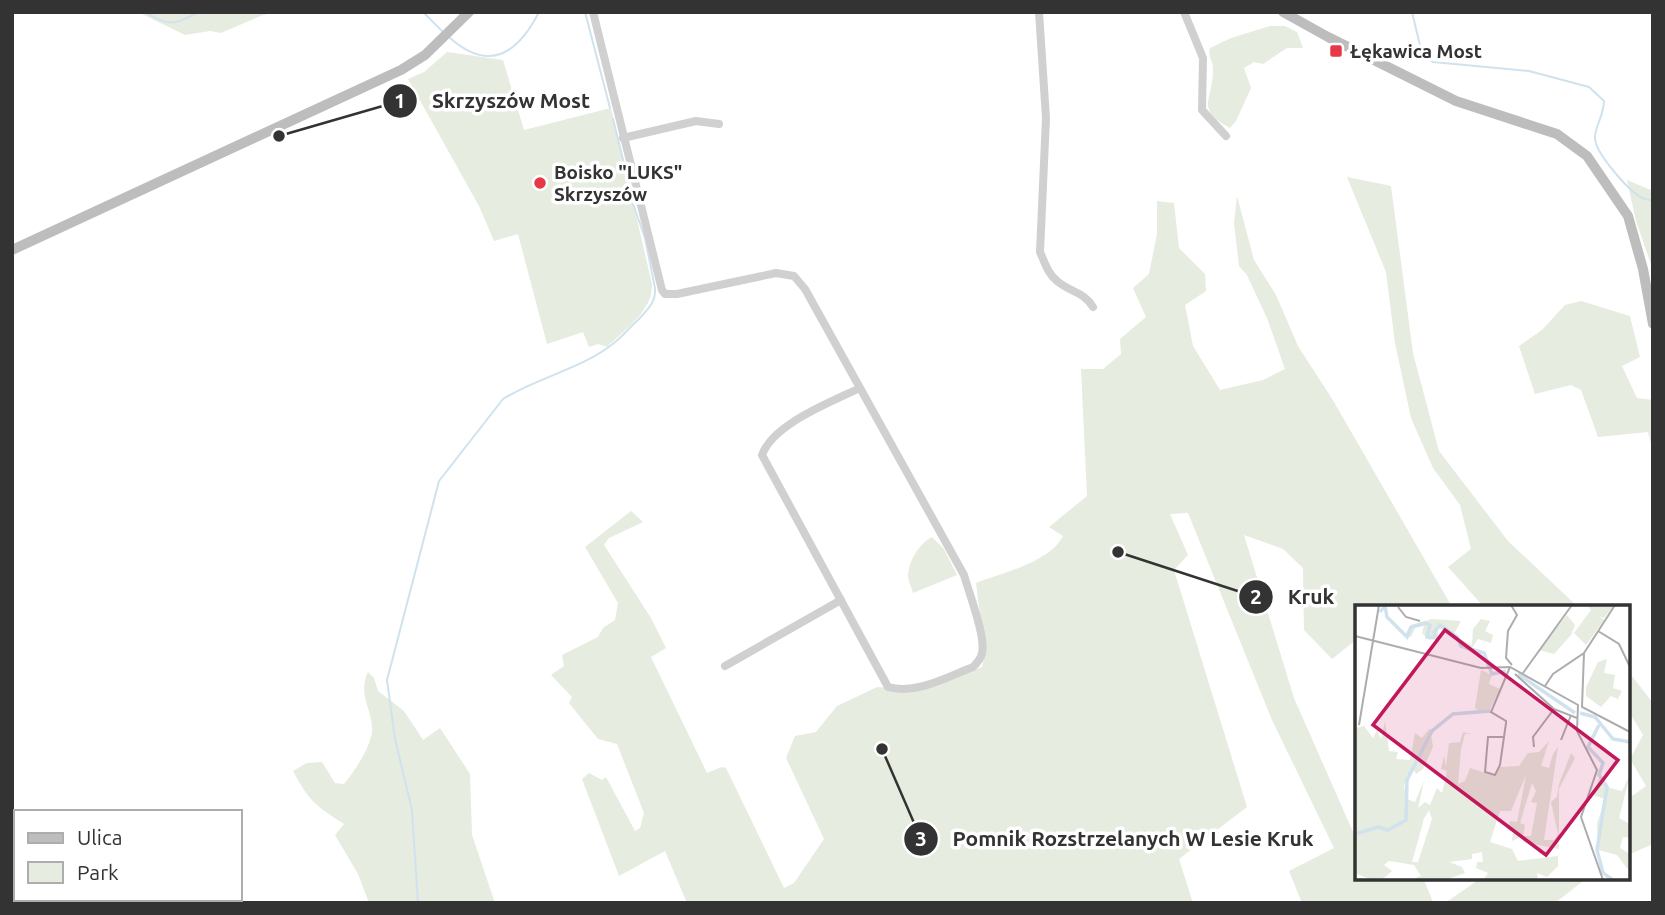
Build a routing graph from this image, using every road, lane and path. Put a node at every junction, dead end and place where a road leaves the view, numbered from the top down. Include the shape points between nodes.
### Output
1 (469, 12) edge
2 (593, 12) edge
3 (1039, 12) edge
4 (1184, 12) edge
5 (1283, 12) edge
6 (719, 124) dead end
7 (1226, 136) dead end
8 (623, 138) junction
9 (12, 250) edge
10 (1093, 307) dead end
11 (1653, 324) edge
12 (860, 388) junction
13 (841, 600) junction
14 (725, 666) dead end

1 - 9 street via 440,42 401,70
2 - 8 street
3 - 10 street via 1046,118 1040,252 1052,276 1084,295
4 - 7 street via 1203,58 1202,110
5 - 11 street via 1456,101 1557,134 1587,156 1628,216
6 - 8 street via 696,121
8 - 12 street via 665,294 791,274 805,289
12 - 13 street via 795,419 762,455
12 - 13 street via 964,575 983,653 973,667 925,686 888,687
13 - 14 street

